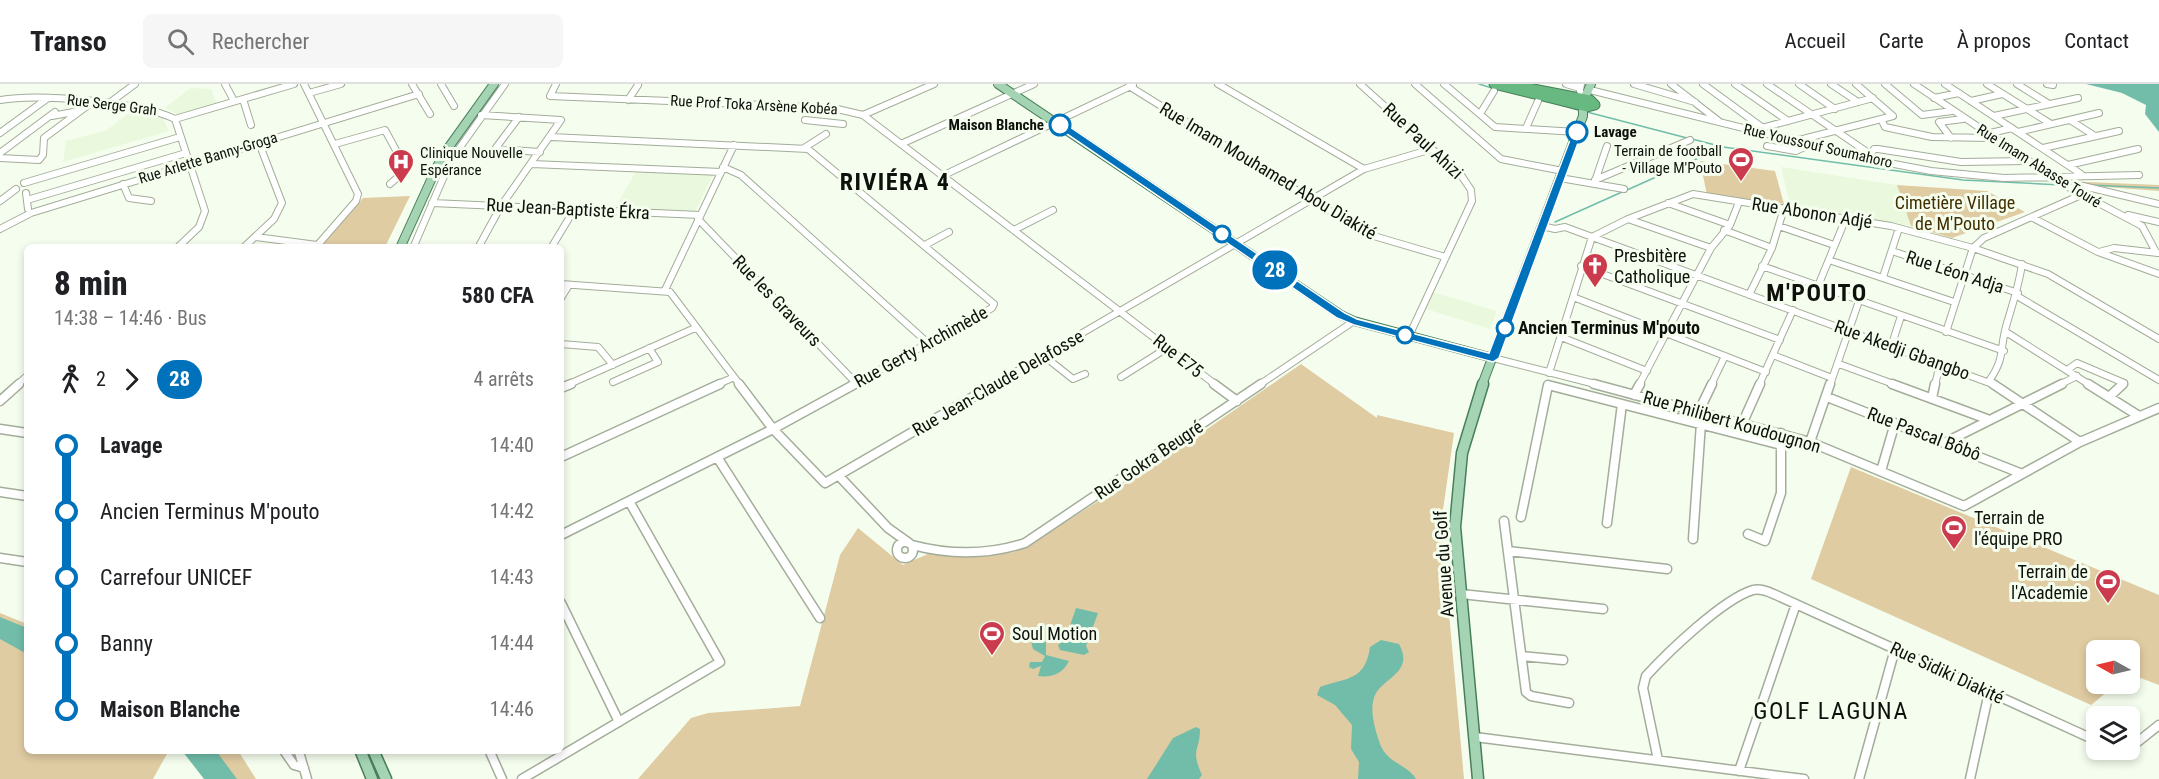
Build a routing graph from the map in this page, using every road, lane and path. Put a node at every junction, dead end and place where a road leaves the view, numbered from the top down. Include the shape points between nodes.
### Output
1 (135, 84) edge
2 (225, 84) edge
3 (294, 84) edge
4 (304, 84) edge
5 (341, 84) edge
6 (412, 84) edge
7 (441, 84) edge
8 (494, 84) edge
9 (500, 84) edge
10 (505, 84) edge
11 (556, 84) edge
12 (934, 84) edge
13 (998, 84) edge
14 (1034, 84) edge
15 (1218, 84) edge
16 (1360, 84) edge
17 (1415, 84) edge
18 (1444, 84) edge
19 (1508, 84) edge
20 (1566, 84) edge
21 (1671, 84) edge
22 (1703, 84) edge
23 (1735, 84) edge
24 (1767, 84) edge
25 (1799, 84) edge
26 (1831, 84) edge
27 (1856, 84) edge
28 (1885, 84) edge
29 (1914, 84) edge
30 (1956, 84) edge
31 (1987, 84) edge
32 (2017, 84) edge
33 (638, 85) edge
34 (1132, 85) edge
35 (1638, 85) edge
36 (1947, 85) edge
37 (1580, 86) edge
38 (1494, 88) edge
39 (309, 93) junction
40 (1959, 93) junction
41 (418, 94) junction
42 (1013, 94) junction
43 (2002, 94) junction
44 (48, 98) junction
45 (1587, 98) edge
46 (1873, 98) junction
47 (1934, 98) junction
48 (2078, 98) dead end
49 (243, 99) junction
50 (0, 100) edge
51 (628, 100) junction
52 (234, 101) junction
53 (1538, 101) dead end
54 (1971, 101) junction
55 (1695, 102) junction
56 (1858, 102) junction
57 (91, 103) junction
58 (108, 104) junction
59 (2049, 104) junction
60 (454, 106) dead end
61 (830, 108) junction
62 (1835, 109) junction
63 (2026, 109) junction
64 (80, 111) junction
65 (1952, 111) junction
66 (2099, 113) dead end
67 (430, 114) dead end
68 (1480, 114) junction
69 (863, 115) junction
70 (1812, 115) junction
71 (484, 116) junction
72 (1994, 116) junction
73 (519, 117) junction
74 (175, 119) junction
75 (1881, 119) junction
76 (1963, 119) junction
77 (805, 120) dead end
78 (824, 120) junction
79 (2070, 120) junction
80 (1788, 121) junction
81 (324, 122) junction
82 (1055, 122) junction
83 (1721, 123) junction
84 (843, 124) dead end
85 (2051, 124) junction
86 (251, 125) dead end
87 (1526, 128) junction
88 (1763, 128) junction
89 (2012, 128) junction
90 (1752, 130) junction
91 (2119, 130) dead end
92 (1835, 131) junction
93 (1577, 132) junction
94 (2018, 132) junction
95 (0, 133) edge
96 (826, 134) dead end
97 (1986, 134) junction
98 (2095, 136) junction
99 (180, 137) junction
100 (550, 137) junction
101 (1951, 138) junction
102 (1992, 138) junction
103 (1690, 140) dead end
104 (1797, 141) junction
105 (259, 142) junction
106 (335, 144) junction
107 (901, 144) junction
108 (1810, 144) junction
109 (734, 146) junction
110 (1607, 146) dead end
111 (1767, 146) dead end
112 (804, 148) junction
113 (2043, 148) junction
114 (1432, 149) junction
115 (2138, 149) dead end
116 (540, 152) junction
117 (0, 153) edge
118 (186, 153) junction
119 (1869, 157) junction
120 (0, 158) edge
121 (2027, 161) junction
122 (190, 164) junction
123 (532, 164) junction
124 (2068, 165) junction
125 (1364, 169) junction
126 (722, 170) junction
127 (1562, 175) junction
128 (2082, 175) junction
129 (2139, 175) dead end
130 (942, 176) junction
131 (2049, 176) junction
132 (1594, 182) junction
133 (24, 183) dead end
134 (123, 184) junction
135 (390, 184) dead end
136 (2070, 188) junction
137 (16, 189) dead end
138 (1624, 189) dead end
139 (2081, 195) junction
140 (1311, 199) junction
141 (0, 201) edge
142 (151, 201) dead end
143 (1738, 202) junction
144 (1668, 203) junction
145 (433, 204) junction
146 (2159, 204) edge
147 (501, 206) junction
148 (1784, 208) junction
149 (28, 209) dead end
150 (574, 210) junction
151 (1053, 210) dead end
152 (2117, 213) junction
153 (699, 217) junction
154 (1846, 218) junction
155 (2033, 218) junction
156 (1628, 219) junction
157 (2159, 222) edge
158 (1542, 226) junction
159 (1779, 226) junction
160 (1727, 228) junction
161 (1899, 228) junction
162 (0, 229) edge
163 (1014, 230) junction
164 (949, 232) dead end
165 (256, 237) junction
166 (1592, 237) junction
167 (181, 244) edge
168 (248, 244) edge
169 (303, 244) edge
170 (318, 244) edge
171 (402, 244) edge
172 (409, 244) edge
173 (414, 244) edge
174 (480, 244) edge
175 (553, 244) edge
176 (1236, 244) junction
177 (925, 245) junction
178 (1834, 245) junction
179 (1711, 248) junction
180 (1772, 248) junction
181 (1973, 248) junction
182 (1892, 251) junction
183 (2098, 252) junction
184 (2158, 252) edge
185 (1445, 257) junction
186 (1830, 260) junction
187 (2022, 264) junction
188 (1581, 266) junction
189 (1762, 266) junction
190 (2159, 274) edge
191 (1696, 275) junction
192 (1963, 275) junction
193 (1882, 278) junction
194 (565, 284) edge
195 (1818, 286) junction
196 (665, 290) junction
197 (1749, 294) junction
198 (2017, 294) junction
199 (1573, 297) junction
200 (1859, 301) junction
201 (1954, 302) junction
202 (1681, 303) junction
203 (1793, 310) junction
204 (1120, 311) junction
205 (1901, 316) junction
206 (1354, 321) junction
207 (695, 328) junction
208 (1848, 331) junction
209 (1946, 332) junction
210 (2006, 332) junction
211 (1666, 333) junction
212 (1409, 336) junction
213 (1561, 337) junction
214 (2159, 339) edge
215 (1780, 340) junction
216 (928, 343) junction
217 (564, 344) edge
218 (1891, 347) junction
219 (649, 348) junction
220 (1167, 348) junction
221 (2004, 351) junction
222 (1773, 355) junction
223 (1044, 356) junction
224 (1725, 356) junction
225 (1493, 358) junction
226 (1839, 364) junction
227 (1940, 364) junction
228 (613, 365) junction
229 (2067, 370) junction
230 (1647, 371) junction
231 (1766, 372) junction
232 (1085, 374) dead end
233 (1549, 374) junction
234 (2077, 376) junction
235 (1121, 377) dead end
236 (732, 378) junction
237 (1832, 378) junction
238 (24, 379) edge
239 (2159, 380) edge
240 (1989, 381) junction
241 (614, 382) dead end
242 (856, 383) junction
243 (564, 387) edge
244 (1634, 395) junction
245 (2110, 396) junction
246 (1827, 397) junction
247 (1932, 398) junction
248 (0, 401) edge
249 (1237, 401) junction
250 (2025, 403) junction
251 (1622, 404) junction
252 (1665, 408) junction
253 (2159, 408) edge
254 (1699, 411) junction
255 (2139, 416) junction
256 (1987, 419) junction
257 (1743, 422) junction
258 (1701, 423) junction
259 (1895, 423) junction
260 (0, 429) edge
261 (773, 429) junction
262 (24, 431) edge
263 (1781, 433) junction
264 (1810, 442) junction
265 (1946, 442) junction
266 (2080, 442) junction
267 (1781, 445) junction
268 (564, 456) edge
269 (717, 457) junction
270 (1881, 471) junction
271 (2020, 473) junction
272 (839, 476) junction
273 (0, 492) edge
274 (24, 496) edge
275 (629, 501) junction
276 (1521, 517) dead end
277 (1504, 521) dead end
278 (1607, 523) dead end
279 (888, 528) junction
280 (564, 534) edge
281 (1748, 534) dead end
282 (1693, 539) dead end
283 (910, 544) junction
284 (897, 548) junction
285 (928, 549) junction
286 (1508, 551) junction
287 (911, 555) junction
288 (0, 558) edge
289 (24, 562) edge
290 (1667, 569) dead end
291 (1461, 594) junction
292 (1514, 599) junction
293 (1796, 604) junction
294 (564, 609) edge
295 (1604, 609) dead end
296 (820, 618) dead end
297 (1894, 649) junction
298 (1522, 656) junction
299 (1563, 660) dead end
300 (1989, 692) junction
301 (1569, 703) dead end
302 (619, 722) junction
303 (2159, 725) edge
304 (2086, 736) edge
305 (1480, 738) junction
306 (2140, 740) edge
307 (286, 754) edge
308 (300, 754) edge
309 (362, 754) edge
310 (376, 754) edge
311 (491, 754) edge
312 (1658, 760) junction
313 (304, 768) junction
314 (1739, 771) junction
315 (307, 779) edge
316 (372, 779) edge
317 (386, 779) edge
318 (502, 779) edge
319 (522, 779) edge
320 (1479, 779) edge
321 (1804, 779) edge
322 (1859, 779) edge
323 (1970, 779) edge

1 - 58 street
2 - 52 street
3 - 49 street
4 - 39 street
5 - 39 street
6 - 41 street
7 - 60 street
8 - 171 main road via 441,158
9 - 172 main road via 445,162
10 - 71 street
11 - 51 street, Rue Prof Toka Arsène Kobéa via 550,96
12 - 69 street
13 - 42 main road
14 - 42 street
15 - 125 street
16 - 114 street, Rue Paul Ahizi
17 - 127 street via 1501,159
18 - 68 street
19 - 45 highway
20 - 37 street
21 - 55 street
22 - 88 street
23 - 80 street
24 - 70 street
25 - 62 street
26 - 56 street
27 - 46 street
28 - 65 street via 1922,115
29 - 47 street, Rue Imam Abasse Touré
30 - 36 street
31 - 43 street
32 - 59 street
33 - 51 street
34 - 82 street
34 - 140 street, Rue Imam Mouhamed Abou Diakité
35 - 55 street
36 - 40 street
37 - 45 street
38 - 45 highway
38 - 68 street
39 - 81 street
40 - 47 street
40 - 54 street
41 - 67 street
41 - 81 street, Rue Arlette Banny-Groga
42 - 82 main road
42 - 107 street
43 - 54 street
43 - 63 street
44 - 50 street, Rue Serge Grah
44 - 57 street, Rue Serge Grah
44 - 95 street
45 - 83 street, Rue Youssouf Soumahoro
45 - 93 main road, Avenue du Golf
46 - 56 street
46 - 75 street via 1893,116
47 - 65 street, Rue Imam Abasse Touré
48 - 59 street
49 - 52 street
49 - 86 street
51 - 61 street, Rue Prof Toka Arsène Kobéa
52 - 74 street
53 - 87 street
54 - 72 street
55 - 83 street
56 - 62 street
57 - 58 street, Rue Serge Grah
57 - 64 street
58 - 74 street, Rue Serge Grah via 162,111
59 - 63 street
61 - 69 street, Rue Prof Toka Arsène Kobéa
61 - 78 street
62 - 70 street
63 - 72 street
63 - 85 street
64 - 117 street via 53,114
64 - 120 street via 44,138 39,160
65 - 76 street, Rue Imam Abasse Touré
66 - 79 street
68 - 87 street via 1495,127
69 - 107 street, Rue Prof Toka Arsène Kobéa
70 - 80 street
70 - 92 street
71 - 73 street
71 - 145 street via 451,160
72 - 89 street
73 - 100 street via 561,120
73 - 116 street via 495,149
74 - 99 street, Rue Serge Grah
75 - 92 street
75 - 101 street via 1885,127
76 - 97 street, Rue Imam Abasse Touré
76 - 101 street via 1939,122
77 - 78 street
78 - 84 street
79 - 85 street
79 - 98 street
80 - 88 street
81 - 105 street, Rue Arlette Banny-Groga
81 - 106 street
82 - 130 street
82 - 176 main road
83 - 90 street, Rue Youssouf Soumahoro
85 - 94 street
87 - 93 street
88 - 90 street
89 - 94 street
89 - 97 street
90 - 104 street, Rue Youssouf Soumahoro
91 - 98 street
92 - 104 street
92 - 119 street
93 - 127 main road, Avenue du Golf
94 - 113 street
96 - 112 street
97 - 102 street, Rue Imam Abasse Touré
98 - 113 street
99 - 118 street, Rue Serge Grah
99 - 133 street
100 - 109 street
100 - 116 street
101 - 102 street
102 - 121 street, Rue Imam Abasse Touré
103 - 132 street
104 - 108 street, Rue Youssouf Soumahoro
105 - 122 street, Rue Arlette Banny-Groga
105 - 165 street via 282,203 274,219
106 - 135 street via 385,130 403,163 398,177
106 - 170 street via 358,194
107 - 130 street, Rue Prof Toka Arsène Kobéa
108 - 111 street via 1786,155
108 - 119 street, Rue Youssouf Soumahoro
109 - 112 street
109 - 126 street
110 - 132 street
112 - 177 street, Rue Gerty Archimède
113 - 124 street
114 - 125 street, Rue Jean-Claude Delafosse
114 - 185 street, Rue Paul Ahizi via 1467,182 1472,194
115 - 124 street
116 - 123 street
118 - 122 street, Rue Serge Grah
118 - 149 street via 26,197
119 - 121 street via 1878,149 1961,162
119 - 131 street, Rue Youssouf Soumahoro via 1956,174
121 - 131 street, Rue Imam Abasse Touré
122 - 134 street, Rue Arlette Banny-Groga
122 - 167 street, Rue Serge Grah via 205,211 199,227
123 - 126 street
123 - 147 street
124 - 128 street
125 - 140 street, Rue Jean-Claude Delafosse
126 - 153 street
126 - 216 street via 741,175
127 - 132 street
127 - 158 main road, Avenue du Golf
128 - 129 street, Rue Youssouf Soumahoro
128 - 131 street, Rue Youssouf Soumahoro
130 - 163 street, Rue Prof Toka Arsène Kobéa
131 - 136 street, Rue Imam Abasse Touré
132 - 138 street
134 - 142 street via 129,198
134 - 162 street, Rue Arlette Banny-Groga via 31,213
136 - 139 street, Rue Imam Abasse Touré
136 - 146 street via 2083,186
137 - 141 street
139 - 152 street, Rue Imam Abasse Touré
139 - 155 street
140 - 176 street, Rue Jean-Claude Delafosse
140 - 185 street, Rue Imam Mouhamed Abou Diakité via 1372,236
143 - 144 street, Rue Abonon Adjé via 1693,194
143 - 148 street, Rue Abonon Adjé
143 - 160 street
144 - 156 street, Rue Abonon Adjé
144 - 160 street
145 - 147 street, Rue Jean-Baptiste Ékra
145 - 173 street
147 - 150 street, Rue Jean-Baptiste Ékra
147 - 174 street
148 - 154 street, Rue Abonon Adjé
148 - 159 street
150 - 153 street, Rue Jean-Baptiste Ékra
150 - 175 street
151 - 163 street
152 - 157 street
152 - 184 street, Rue Imam Abasse Touré via 2142,226
153 - 196 street
153 - 242 street, Rue les Graveurs
154 - 161 street, Rue Abonon Adjé
154 - 178 street
155 - 181 street via 1984,238
155 - 183 street
156 - 166 street, Rue Abonon Adjé
156 - 179 street
158 - 166 street, Rue Akedji Gbangbo via 1565,227
158 - 225 main road, Avenue du Golf
159 - 178 street
159 - 180 street
160 - 179 street
160 - 180 street
161 - 181 street, Rue Abonon Adjé
161 - 182 street
163 - 204 street, Rue Prof Toka Arsène Kobéa
164 - 177 street
165 - 168 street
165 - 169 street
166 - 188 street
166 - 191 street, Rue Akedji Gbangbo
176 - 204 street, Rue Jean-Claude Delafosse
176 - 206 main road
177 - 216 street, Rue Gerty Archimède via 994,304
178 - 186 street
179 - 191 street
180 - 189 street
181 - 187 street, Rue Abonon Adjé
181 - 192 street
182 - 192 street, Rue Léon Adja
182 - 193 street
183 - 184 street via 2114,248
183 - 190 street
185 - 212 street, Rue Paul Ahizi
186 - 193 street
186 - 195 street
187 - 198 street
187 - 214 street, Rue Abonon Adjé via 2048,274
188 - 199 street
188 - 202 street
189 - 195 street
189 - 197 street
191 - 197 street, Rue Akedji Gbangbo
191 - 202 street
192 - 198 street, Rue Léon Adja
192 - 201 street
193 - 201 street
194 - 196 street
195 - 200 street
196 - 207 street via 674,295
197 - 203 street, Rue Akedji Gbangbo
198 - 210 street
198 - 239 street, Rue Léon Adja
199 - 211 street
199 - 213 street
200 - 205 street
200 - 208 street
201 - 209 street
202 - 211 street
202 - 215 street
203 - 208 street, Rue Akedji Gbangbo
203 - 215 street
204 - 220 street, Rue E75
204 - 223 street, Rue Jean-Claude Delafosse
205 - 209 street
205 - 218 street
206 - 212 main road
206 - 249 street, Rue Gokra Beugré
207 - 219 street
207 - 236 street
208 - 218 street, Rue Akedji Gbangbo
208 - 226 street
209 - 221 street
210 - 221 street
210 - 229 street
211 - 224 street
211 - 230 street
212 - 225 main road
213 - 230 street
213 - 233 street
215 - 222 street
216 - 242 street, Rue Gerty Archimède
217 - 228 street via 598,347
218 - 227 street, Rue Akedji Gbangbo
219 - 228 street
219 - 241 street via 658,362
220 - 235 street
220 - 249 street, Rue E75
221 - 240 street via 2000,366
222 - 231 street
222 - 237 street
223 - 232 street via 1073,379
223 - 272 street, Rue Jean-Claude Delafosse
224 - 231 street
224 - 254 street
225 - 233 street, Rue Philibert Koudougnon
225 - 291 main road, Avenue du Golf via 1471,416 1459,471 1455,527
226 - 237 street
226 - 247 street
227 - 240 street, Rue Akedji Gbangbo
227 - 247 street
228 - 243 street
229 - 234 street
229 - 245 street via 2077,363 2124,383
230 - 244 street
231 - 257 street
233 - 244 street, Rue Philibert Koudougnon
234 - 245 street
234 - 250 street
236 - 261 street
236 - 268 street
237 - 246 street
238 - 248 street
240 - 250 street, Rue Akedji Gbangbo
242 - 261 street, Rue Gerty Archimède
244 - 252 street, Rue Philibert Koudougnon
245 - 255 street
246 - 259 street, Rue Pascal Bôbô
246 - 264 street
247 - 256 street
249 - 285 street, Rue Gokra Beugré via 1025,543 999,550
250 - 256 street
250 - 266 street, Rue Akedji Gbangbo
251 - 252 street
251 - 276 street via 1547,386
251 - 278 street
252 - 254 street, Rue Philibert Koudougnon
252 - 258 street
253 - 255 street
254 - 257 street, Rue Philibert Koudougnon
255 - 266 street
256 - 265 street
257 - 263 street, Rue Philibert Koudougnon
258 - 267 street
258 - 282 street
259 - 265 street, Rue Pascal Bôbô
259 - 270 street
260 - 262 street
261 - 269 street, Rue Gerty Archimède
261 - 272 street via 822,483
263 - 264 street, Rue Philibert Koudougnon
263 - 267 street
264 - 270 street, Rue Philibert Koudougnon
265 - 271 street, Rue Pascal Bôbô
266 - 271 street
267 - 281 street via 1779,502 1765,541
269 - 275 street, Rue Gerty Archimède
269 - 296 street
270 - 271 street, Rue Philibert Koudougnon via 1964,506
272 - 279 street, Rue Gokra Beugré
273 - 274 street
275 - 280 street, Rue Gerty Archimède
275 - 302 street via 720,662
277 - 286 street
279 - 283 street, Rue Gokra Beugré
279 - 284 street, Rue Gokra Beugré
283 - 284 street
283 - 285 street, Rue Gokra Beugré
283 - 287 street via 914,550
284 - 287 street via 899,556
285 - 287 street, Rue Gokra Beugré
286 - 290 street
286 - 292 street
288 - 289 street
291 - 292 street
291 - 305 main road, Avenue du Golf
292 - 295 street
292 - 298 street
293 - 297 street, Rue Sidiki Diakité
293 - 312 street, Rue Sidiki Diakité via 1753,590 1721,611 1650,671 1643,688
293 - 314 street
294 - 302 street
297 - 300 street, Rue Sidiki Diakité
297 - 322 street
298 - 299 street
298 - 301 street via 1528,695
300 - 304 street, Rue Sidiki Diakité
300 - 323 street
302 - 319 street
303 - 306 street
305 - 312 street
305 - 320 main road, Avenue du Golf
307 - 313 street via 294,765
308 - 313 street
309 - 316 main road
310 - 317 main road
311 - 318 street
312 - 314 street
313 - 315 street
314 - 321 street

